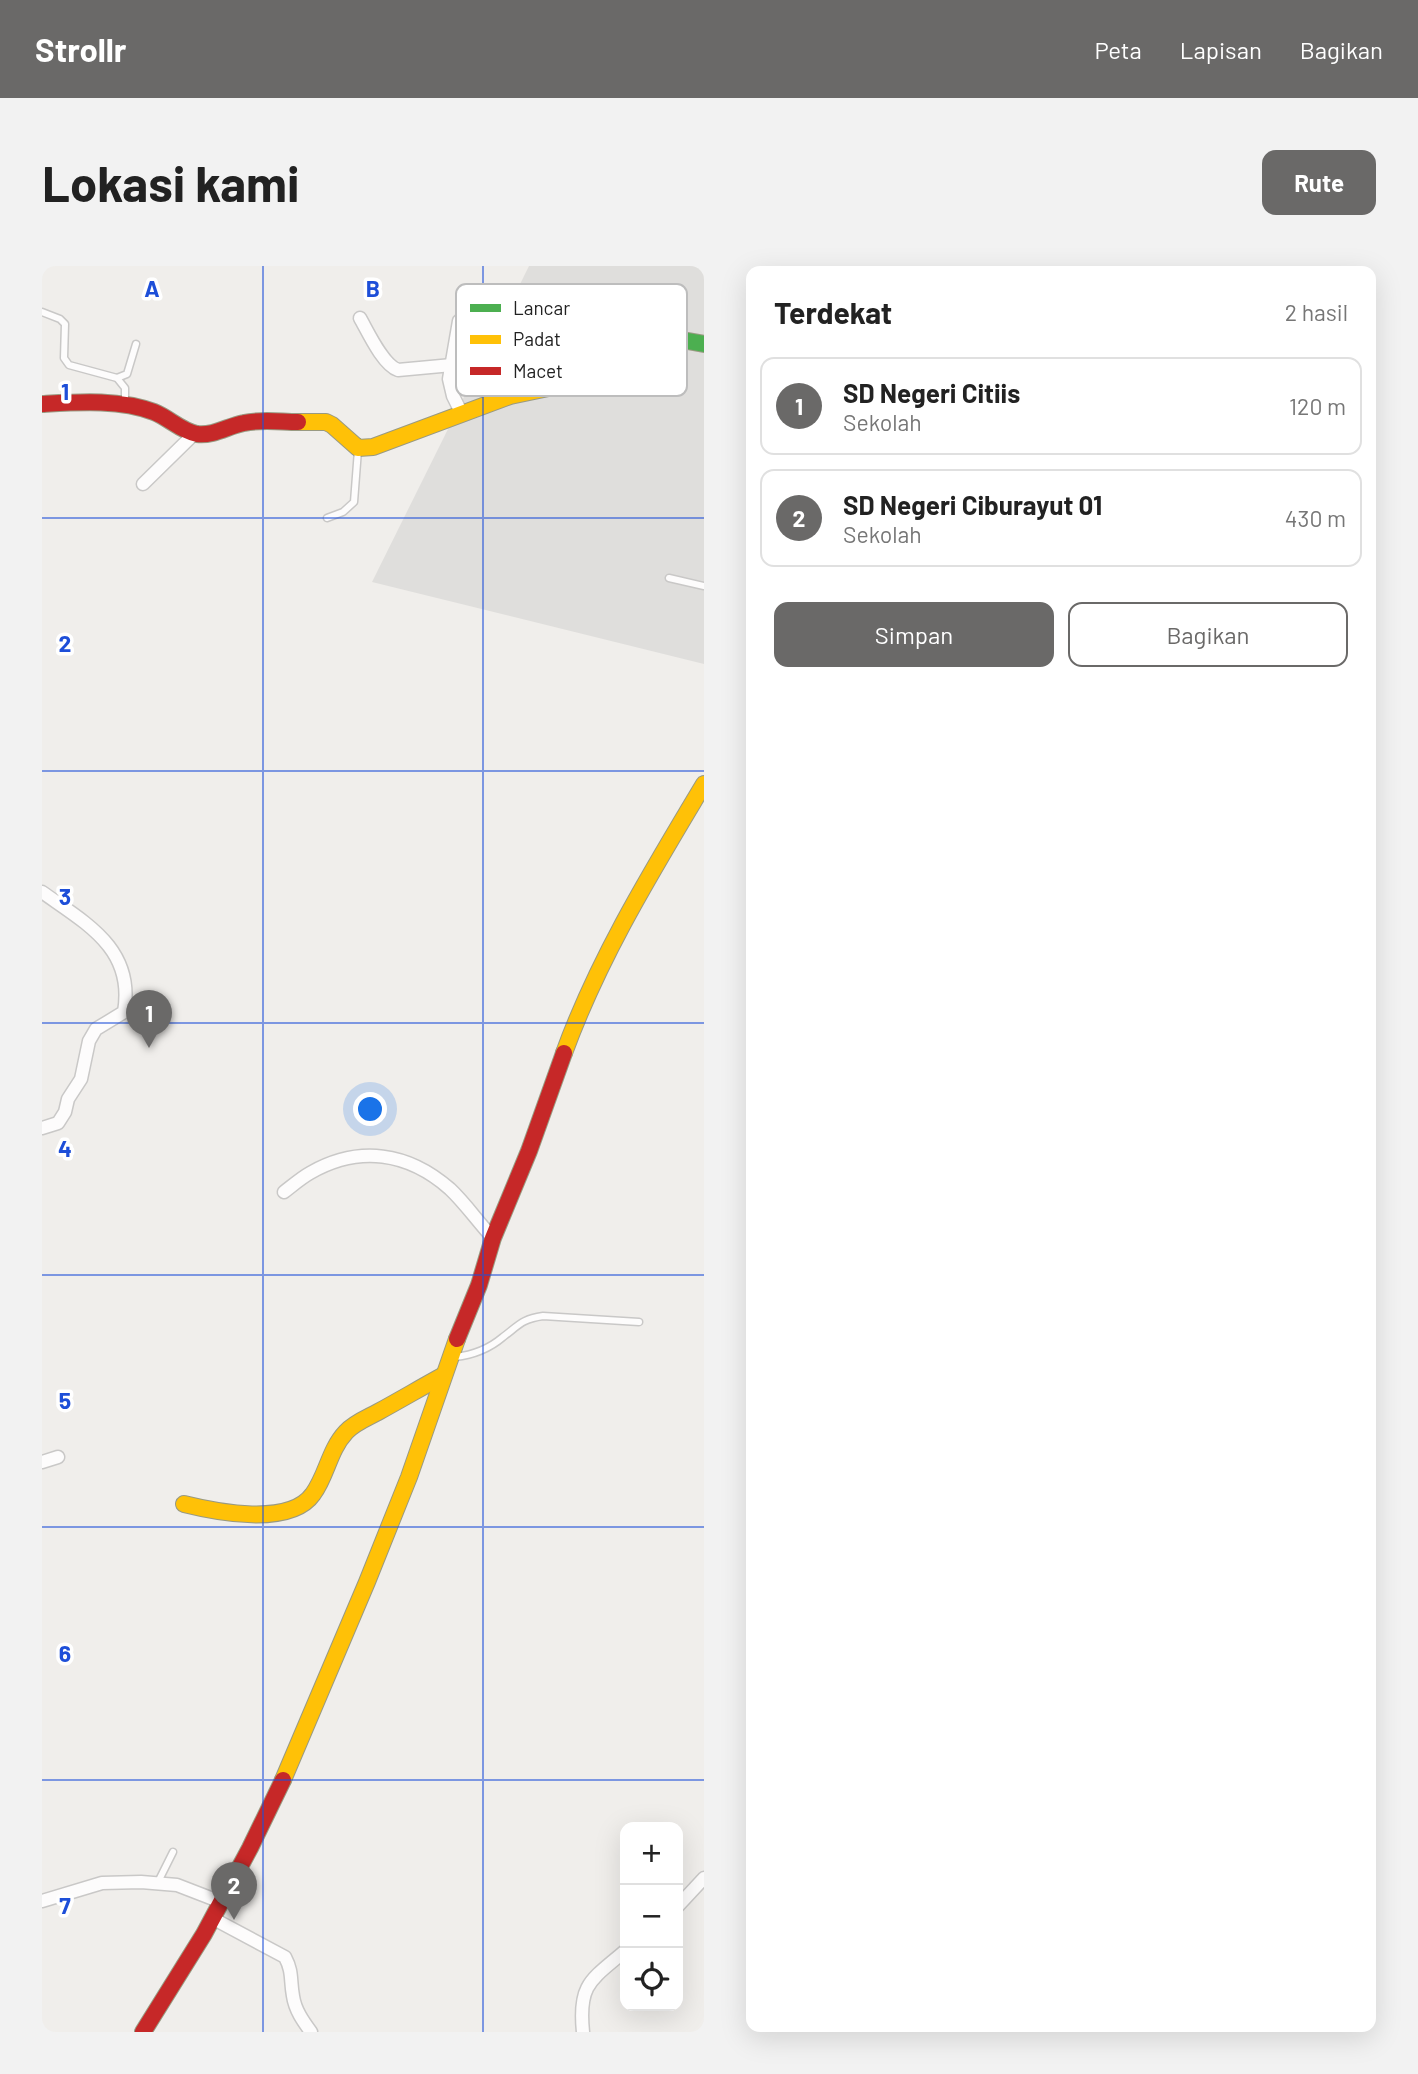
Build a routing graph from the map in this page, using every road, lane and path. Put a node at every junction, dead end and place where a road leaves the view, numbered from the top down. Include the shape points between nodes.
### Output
1 (42, 312) edge
2 (360, 318) dead end
3 (456, 340) edge
4 (136, 344) dead end
5 (452, 365) junction
6 (117, 378) junction
7 (510, 396) edge
8 (42, 404) edge
9 (458, 405) junction
10 (124, 406) junction
11 (195, 433) junction
12 (347, 439) junction
13 (143, 484) dead end
14 (327, 518) dead end
15 (668, 578) dead end
16 (704, 586) edge
17 (703, 791) edge
18 (42, 892) edge
19 (42, 1128) edge
20 (284, 1192) dead end
21 (493, 1238) junction
22 (639, 1322) dead end
23 (450, 1358) junction
24 (444, 1375) junction
25 (58, 1457) dead end
26 (42, 1462) edge
27 (184, 1504) dead end
28 (173, 1852) dead end
29 (704, 1878) edge
30 (158, 1882) junction
31 (42, 1901) edge
32 (683, 1901) edge
33 (222, 1902) junction
34 (212, 1918) junction
35 (620, 1955) edge
36 (143, 2032) edge
37 (311, 2032) edge
38 (583, 2032) edge

1 - 6 lane via 65,324 64,358 69,365
2 - 5 street via 391,368
3 - 5 street
4 - 6 lane via 127,374
5 - 9 street via 449,379
6 - 10 lane via 125,388
7 - 9 main road
8 - 10 main road
9 - 12 main road via 373,447
10 - 11 main road via 153,411
11 - 12 main road via 266,421 326,422
11 - 13 street
12 - 14 lane via 354,502
15 - 16 lane
17 - 21 main road via 629,910 576,1021
18 - 19 street via 102,936 122,968 126,1002 124,1012 96,1029 89,1041 81,1079 58,1124
20 - 21 street via 309,1173 338,1160 401,1158 428,1171 452,1191
21 - 23 main road
22 - 23 lane via 532,1317 480,1351
23 - 24 main road
24 - 27 main road via 340,1437 316,1490 300,1506 267,1516 235,1515
24 - 33 main road via 409,1477 346,1630 282,1781
25 - 26 street
28 - 30 lane
29 - 32 street
30 - 31 street via 102,1883
30 - 33 street
33 - 34 main road
34 - 36 main road
34 - 37 street via 285,1957 292,1969 297,2010
35 - 38 street via 592,1980 582,2003

